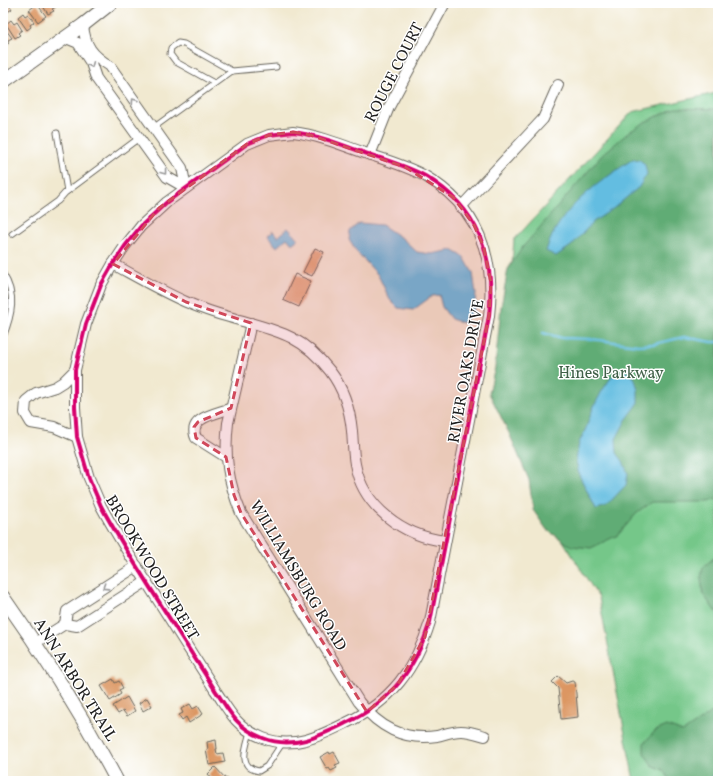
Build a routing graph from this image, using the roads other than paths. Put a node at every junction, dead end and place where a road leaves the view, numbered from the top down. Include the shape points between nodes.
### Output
1 (111, 3) edge
2 (445, 3) edge
3 (82, 26) junction
4 (66, 38) junction
5 (276, 67) dead end
6 (232, 71) junction
7 (3, 82) edge
8 (214, 84) junction
9 (558, 85) dead end
10 (153, 128) junction
11 (57, 133) dead end
12 (139, 138) junction
13 (370, 155) junction
14 (186, 188) junction
15 (67, 191) junction
16 (461, 206) junction
17 (12, 234) dead end
18 (113, 264) junction
19 (3, 274) edge
20 (251, 323) junction
21 (3, 337) edge
22 (75, 370) junction
23 (231, 408) junction
24 (77, 437) junction
25 (226, 457) junction
26 (445, 541) junction
27 (137, 566) junction
28 (147, 581) junction
29 (3, 597) edge
30 (65, 624) junction
31 (35, 643) junction
32 (367, 712) junction
33 (250, 732) junction
34 (485, 736) dead end
35 (283, 742) junction
36 (117, 781) edge

1 - 3 street
2 - 13 street, ROUGE COURT via 389,107
3 - 4 street
10 -> 3 street via 110,66 97,58 84,39
4 - 7 street
4 -> 12 street via 78,44 91,63 96,78
5 - 6 lane
6 - 8 lane
6 - 8 lane via 184,44 178,43 171,48 170,54 176,62
8 - 10 lane
9 - 16 street via 543,119
10 - 14 street via 182,168
11 - 15 lane
12 -> 14 street via 167,177
12 - 15 lane
13 - 14 street, RIVER OAKS DRIVE via 310,135 278,133 261,137 248,144
13 - 16 street, RIVER OAKS DRIVE via 424,176 447,192
14 - 18 street, BROOKWOOD STREET via 141,226
15 - 17 lane via 58,201
16 - 26 street, RIVER OAKS DRIVE via 474,225 484,248 490,272 491,297
18 - 20 street via 186,302
18 - 22 street, BROOKWOOD STREET via 91,310
19 - 21 lane via 12,297 12,306
20 - 23 street, WILLIAMSBURG ROAD
20 - 26 street via 297,340 316,355 332,373 342,391 348,411 358,475 378,508 408,531 426,538
22 - 24 street, BROOKWOOD STREET
22 - 24 street via 55,388 36,393 26,401 25,413 31,423 54,427
23 - 25 street, WILLIAMSBURG ROAD
23 - 25 street via 198,422 193,433 196,438
24 - 27 street, BROOKWOOD STREET via 89,478 101,506
25 - 32 street, WILLIAMSBURG ROAD via 230,482 241,512
26 - 32 street, RIVER OAKS DRIVE via 430,622 421,648 410,669 398,684
27 - 28 street, BROOKWOOD STREET
27 -> 30 street via 67,612
28 - 30 street via 77,626
28 - 33 street, BROOKWOOD STREET via 230,712
29 - 31 street, ANN ARBOR TRAIL
30 - 31 street
31 - 36 street, ANN ARBOR TRAIL via 94,738
32 - 34 street, WILLIAMSBURG ROAD via 383,726 404,734 426,737 462,731
32 - 35 street, BROOKWOOD STREET via 315,738 302,742
33 - 35 street, BROOKWOOD STREET
33 - 35 lane via 244,756 246,764 252,770 259,771 267,766

